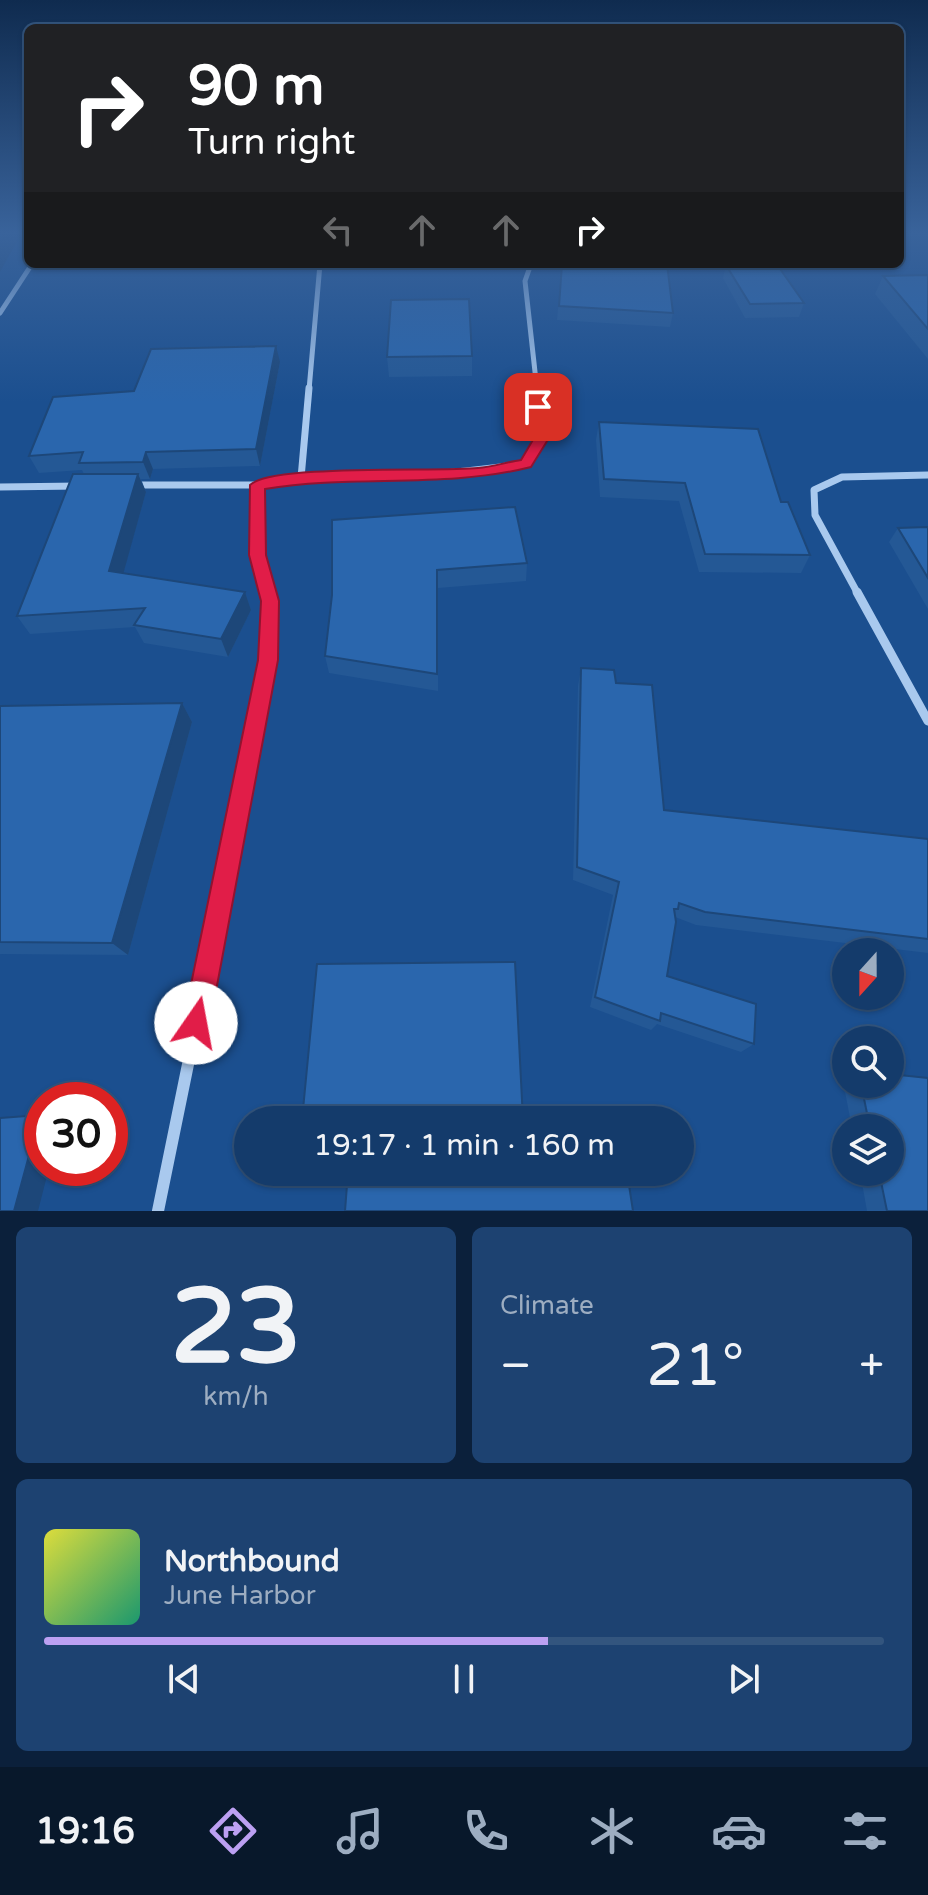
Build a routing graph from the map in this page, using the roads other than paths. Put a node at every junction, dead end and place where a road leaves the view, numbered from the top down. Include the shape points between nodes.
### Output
1 (15, 290) edge
2 (318, 290) edge
3 (526, 290) edge
4 (0, 313) edge
5 (928, 475) edge
6 (301, 478) junction
7 (91, 485) edge
8 (119, 485) edge
9 (257, 485) junction
10 (0, 487) edge
11 (928, 721) edge
12 (158, 1211) edge

1 - 4 street
2 - 6 street
3 - 6 street via 542,438 526,463 479,473
5 - 11 street via 842,477 814,490 815,515
6 - 9 street
7 - 10 street
8 - 9 street
9 - 12 street via 258,555 270,601 268,660

